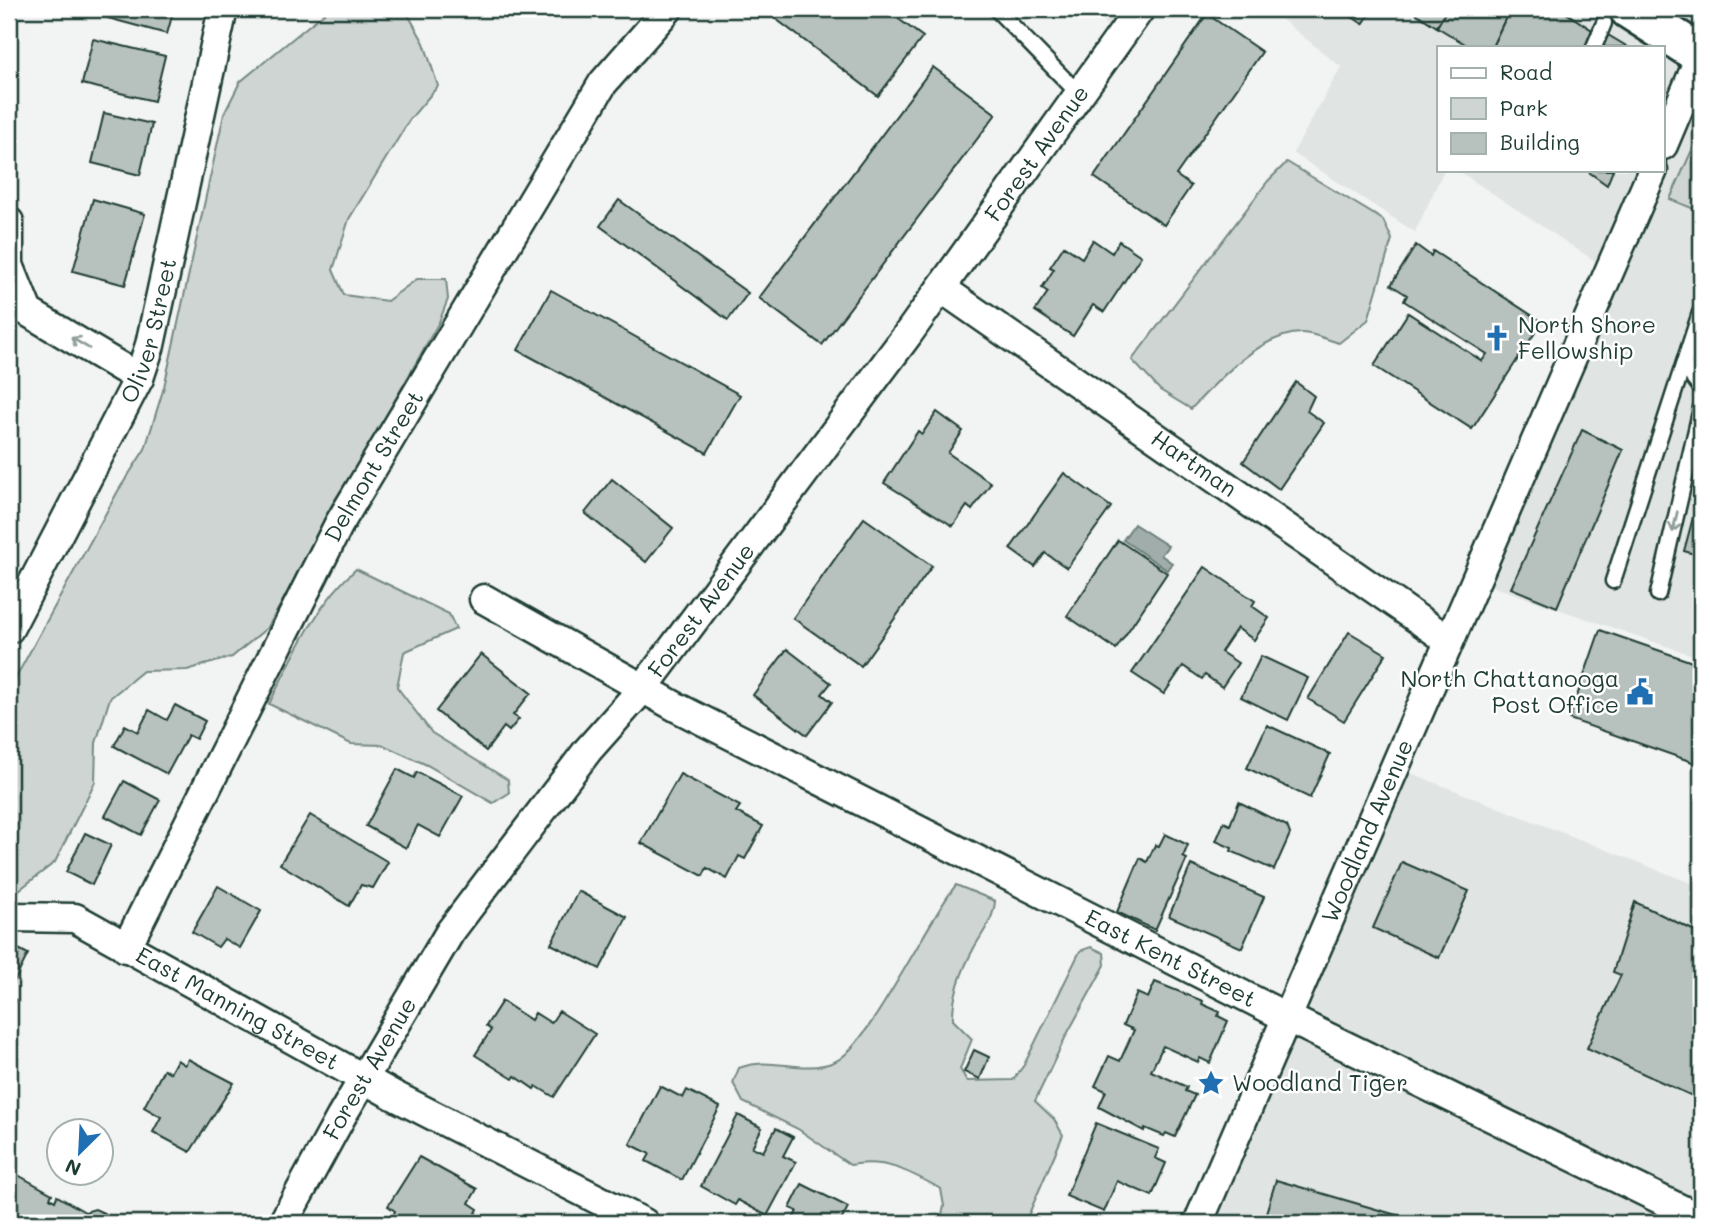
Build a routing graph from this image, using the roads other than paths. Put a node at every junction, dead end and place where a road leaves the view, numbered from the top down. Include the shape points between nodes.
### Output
1 (223, 9) edge
2 (668, 9) edge
3 (996, 9) edge
4 (1140, 9) edge
5 (1617, 16) edge
6 (1595, 46) edge
7 (1701, 55) edge
8 (1081, 96) junction
9 (1664, 143) edge
10 (1652, 172) edge
11 (9, 222) edge
12 (941, 288) junction
13 (1700, 313) edge
14 (1684, 366) junction
15 (139, 378) junction
16 (1701, 388) edge
17 (1701, 408) edge
18 (1613, 581) dead end
19 (1658, 594) dead end
20 (484, 599) dead end
21 (9, 629) edge
22 (1448, 640) junction
23 (644, 687) junction
24 (10, 916) edge
25 (126, 948) junction
26 (1288, 1018) junction
27 (363, 1078) junction
28 (1701, 1219) edge
29 (283, 1223) edge
30 (644, 1223) edge
31 (1198, 1223) edge

1 - 15 street, Oliver Street via 175,239
2 - 25 street, Delmont Street via 603,83 339,524
3 - 8 lane
4 - 8 street, Forest Avenue
5 - 6 lane
5 - 7 main road
7 - 9 street
8 - 12 street, Forest Avenue
10 - 22 street, Woodland Avenue
15 -> 11 street via 28,312 9,265
12 - 22 street, Hartman
12 - 23 street, Forest Avenue
13 - 14 lane
14 - 16 lane
14 - 18 lane
15 - 21 street, Oliver Street
17 -> 19 lane
20 - 23 street, East Kent Street
22 - 26 street, Woodland Avenue
23 - 26 street, East Kent Street
23 - 27 street, Forest Avenue via 587,750 450,932
24 - 25 street, East Manning Street via 75,918
25 - 27 street, East Manning Street
26 - 28 street, East Kent Street
26 - 31 street, Woodland Avenue
27 - 29 street, Forest Avenue
27 - 30 street, East Manning Street

